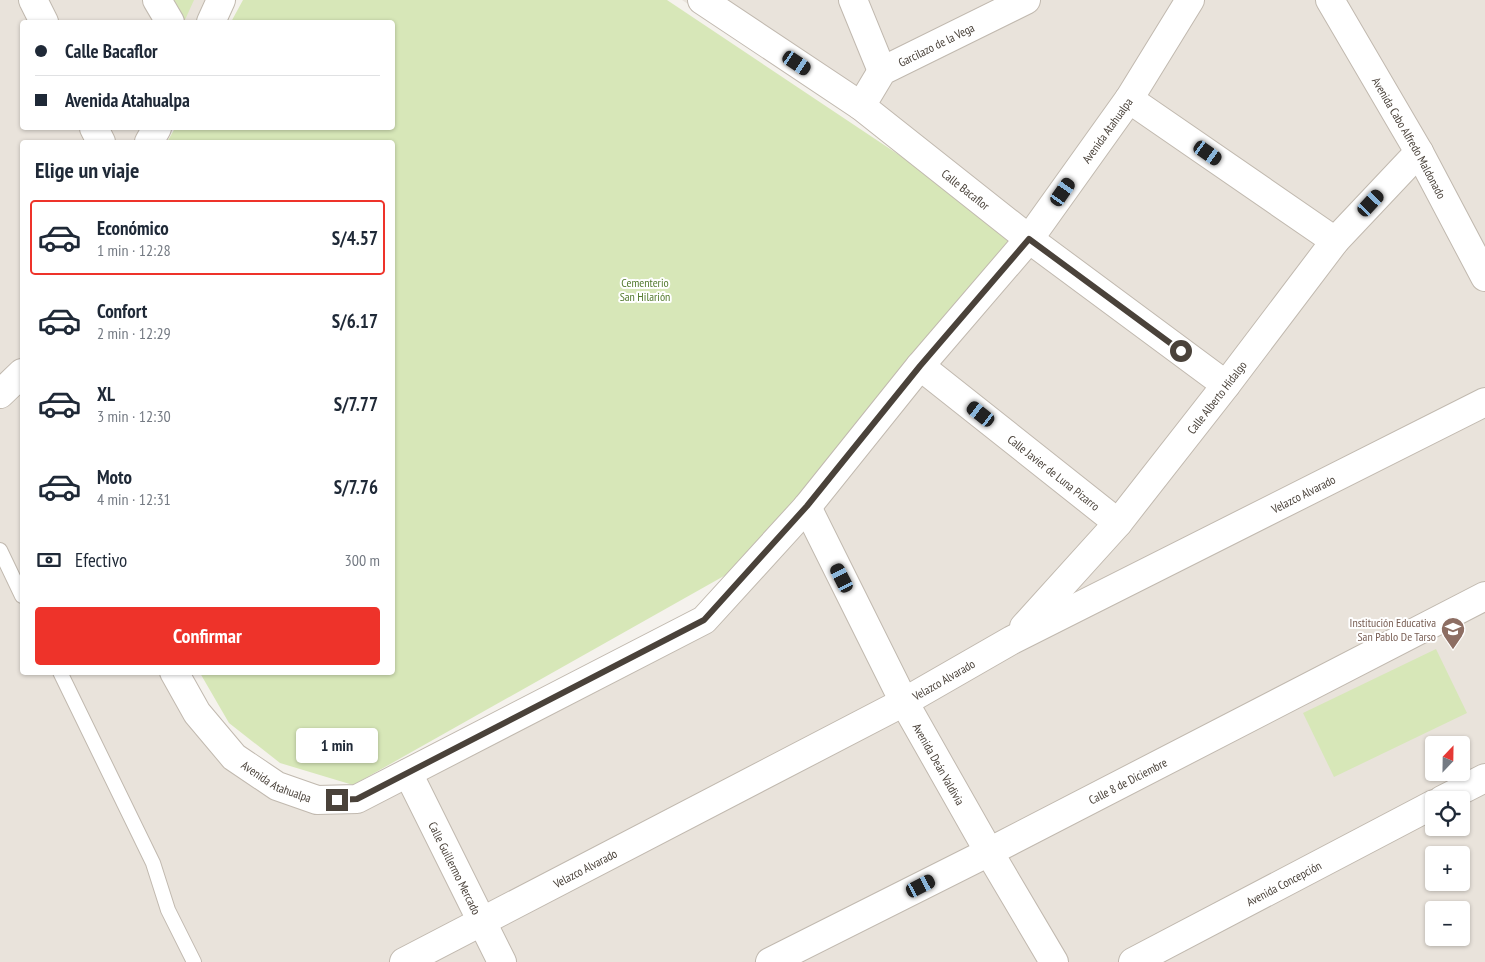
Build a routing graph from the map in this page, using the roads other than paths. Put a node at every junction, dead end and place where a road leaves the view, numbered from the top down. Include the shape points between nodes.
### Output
1 (33, 0) edge
2 (157, 0) edge
3 (221, 0) edge
4 (702, 0) edge
5 (853, 0) edge
6 (1026, 0) edge
7 (1190, 0) edge
8 (1330, 0) edge
9 (43, 20) edge
10 (169, 20) edge
11 (211, 20) edge
12 (882, 71) junction
13 (1129, 98) junction
14 (861, 106) junction
15 (1419, 152) junction
16 (1029, 239) junction
17 (1335, 241) junction
18 (1485, 277) edge
19 (920, 366) junction
20 (20, 375) edge
21 (1226, 385) junction
22 (0, 394) edge
23 (1485, 402) edge
24 (807, 506) junction
25 (1118, 524) junction
26 (0, 550) edge
27 (20, 592) edge
28 (1485, 596) edge
29 (1012, 640) junction
30 (61, 675) edge
31 (176, 675) edge
32 (904, 702) junction
33 (408, 773) junction
34 (1485, 778) edge
35 (1460, 791) edge
36 (1425, 809) edge
37 (989, 852) junction
38 (482, 922) junction
39 (194, 962) edge
40 (404, 962) edge
41 (502, 962) edge
42 (770, 962) edge
43 (1054, 962) edge
44 (1133, 962) edge

1 - 9 street
2 - 10 street
3 - 11 street
4 - 14 street, Calle Bacaflor
5 - 12 street
6 - 12 street, Garcilazo de la Vega
7 - 13 street, Avenida Atahualpa
8 - 15 street, Avenida Cabo Alfredo Maldonado
12 - 14 street, Garcilazo de la Vega
13 - 16 street, Avenida Atahualpa
13 - 17 street
14 - 16 street, Calle Bacaflor
15 - 17 street, Calle Alberto Hidalgo
15 - 18 street, Avenida Cabo Alfredo Maldonado
16 - 19 street, Avenida Atahualpa
16 - 21 street, Calle Bacaflor
17 - 21 street, Calle Alberto Hidalgo
19 - 24 street, Avenida Atahualpa
19 - 25 street, Calle Javier de Luna Pizarro
20 - 22 street
21 - 25 street, Calle Alberto Hidalgo
23 - 29 street, Velazco Alvarado
24 - 32 street, Avenida Deán Valdivia
24 - 33 street, Avenida Atahualpa via 704,620
25 - 29 street, Calle Alberto Hidalgo
26 - 27 lane
28 - 37 street, Calle 8 de Diciembre
29 - 32 street, Velazco Alvarado
30 - 39 lane via 153,863 168,910
31 - 33 street, Avenida Atahualpa via 197,713 234,757 277,786 317,800 357,799
32 - 37 street, Avenida Deán Valdivia
32 - 38 street, Velazco Alvarado
33 - 38 street, Calle Guillermo Mercado
34 - 35 street
36 - 44 street, Avenida Concepción
37 - 42 street, Calle 8 de Diciembre
37 - 43 street, Avenida Deán Valdivia
38 - 40 street, Velazco Alvarado
38 - 41 street, Calle Guillermo Mercado

